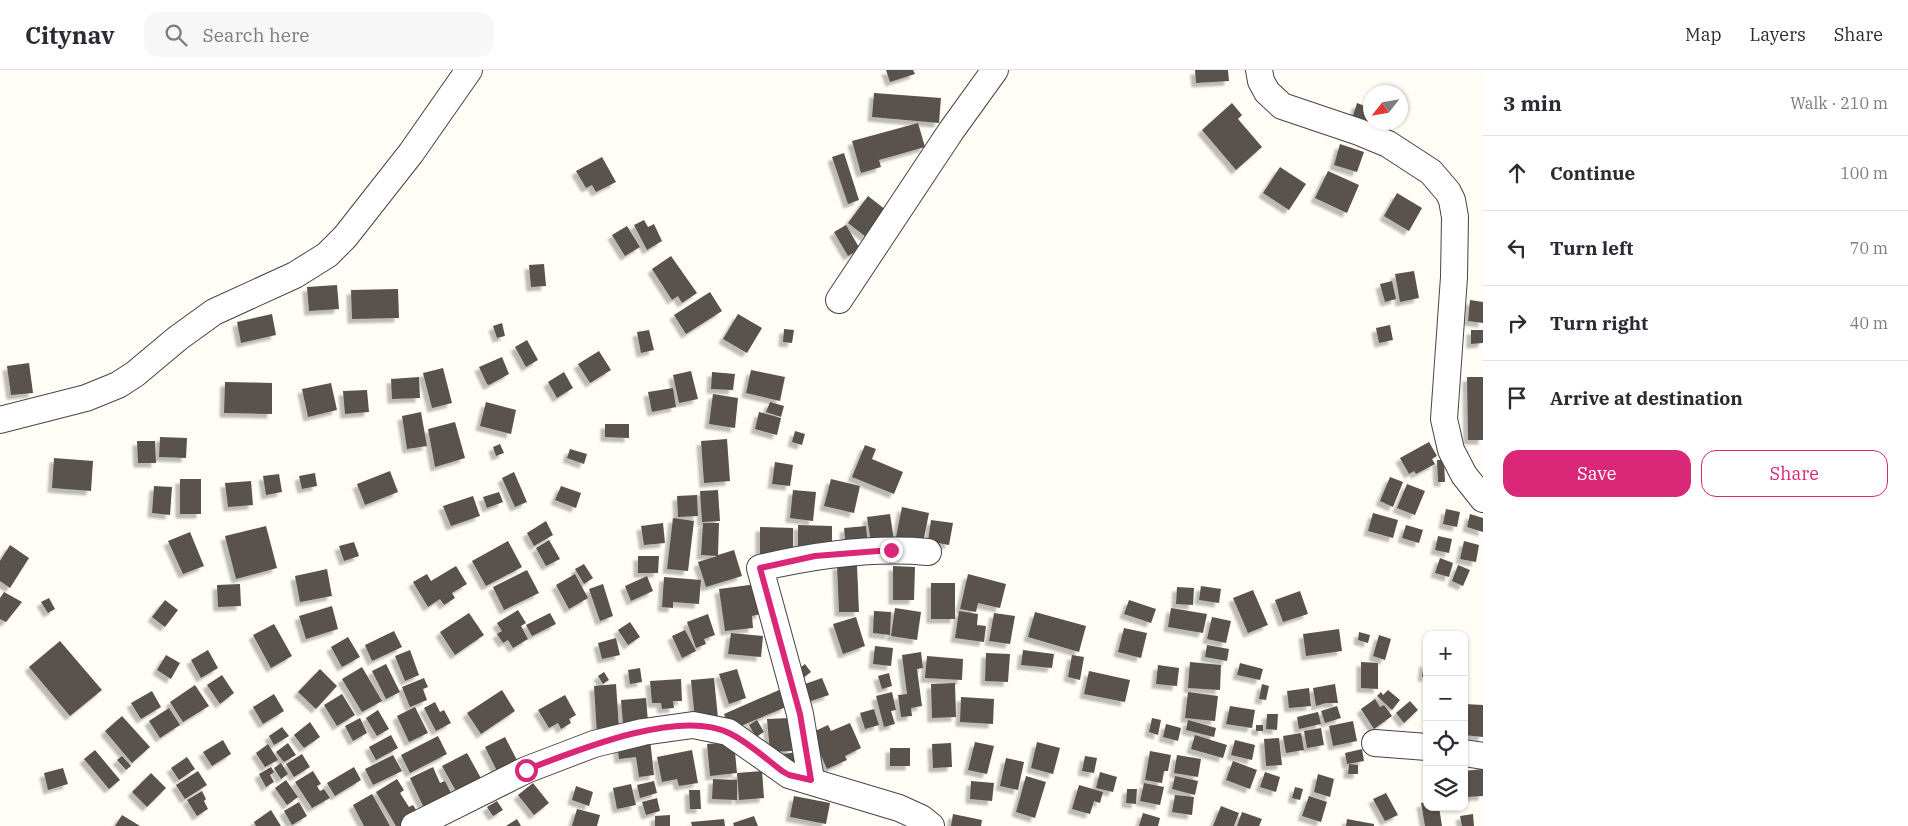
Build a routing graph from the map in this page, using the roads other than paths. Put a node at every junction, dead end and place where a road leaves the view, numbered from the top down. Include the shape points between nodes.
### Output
1 (469, 70) edge
2 (995, 70) edge
3 (1259, 70) edge
4 (839, 300) dead end
5 (0, 420) edge
6 (1483, 499) edge
7 (928, 552) dead end
8 (1376, 743) dead end
9 (1423, 747) edge
10 (1468, 753) edge
11 (1483, 756) edge
12 (811, 780) junction
13 (414, 826) edge
14 (931, 826) edge

1 - 5 street via 411,153 327,255 295,275 214,312 118,385 86,398
2 - 4 street
3 - 6 street via 1267,92 1282,106 1388,144 1430,172 1448,192 1455,217 1454,277 1444,419 1451,450 1464,475
7 - 12 street via 841,553 760,568 800,714
8 - 9 street
10 - 11 street
12 - 13 street via 782,771 728,732 693,725 642,732 594,744 526,770
12 - 14 street via 899,808

